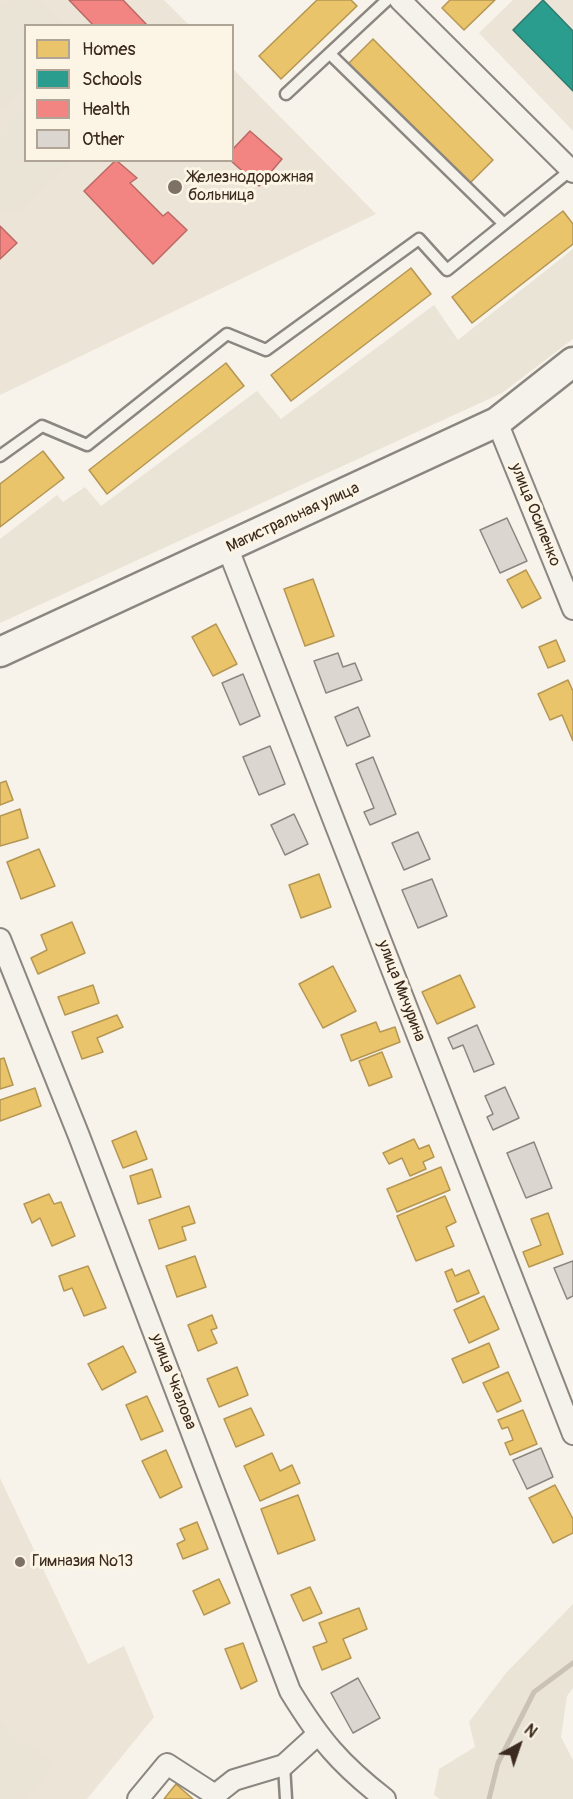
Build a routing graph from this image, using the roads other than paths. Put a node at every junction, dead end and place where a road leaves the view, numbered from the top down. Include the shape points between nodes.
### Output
1 (387, 0) edge
2 (409, 3) edge
3 (330, 54) junction
4 (286, 94) dead end
5 (572, 171) edge
6 (504, 224) junction
7 (573, 362) edge
8 (497, 422) junction
9 (0, 456) edge
10 (228, 549) junction
11 (573, 609) edge
12 (0, 652) edge
13 (0, 939) edge
14 (573, 1434) edge
15 (317, 1735) junction
16 (284, 1765) junction
17 (138, 1799) edge
18 (286, 1799) edge
19 (385, 1799) edge

1 - 3 lane
2 - 5 street
3 - 4 lane
3 - 6 lane
5 - 6 lane
6 - 9 lane via 447,270 419,239 266,350 227,334 87,445 42,426
7 - 8 main road, Магистральная улица
8 - 10 main road, Магистральная улица
8 - 11 street, улица Осипенко
10 - 12 main road, Магистральная улица
10 - 14 street, улица Мичурина
13 - 15 street, улица Чкалова via 290,1691
15 - 16 street
15 - 19 street, улица Чкалова via 352,1774
16 - 17 street via 234,1780 215,1795 167,1764
16 - 18 lane

